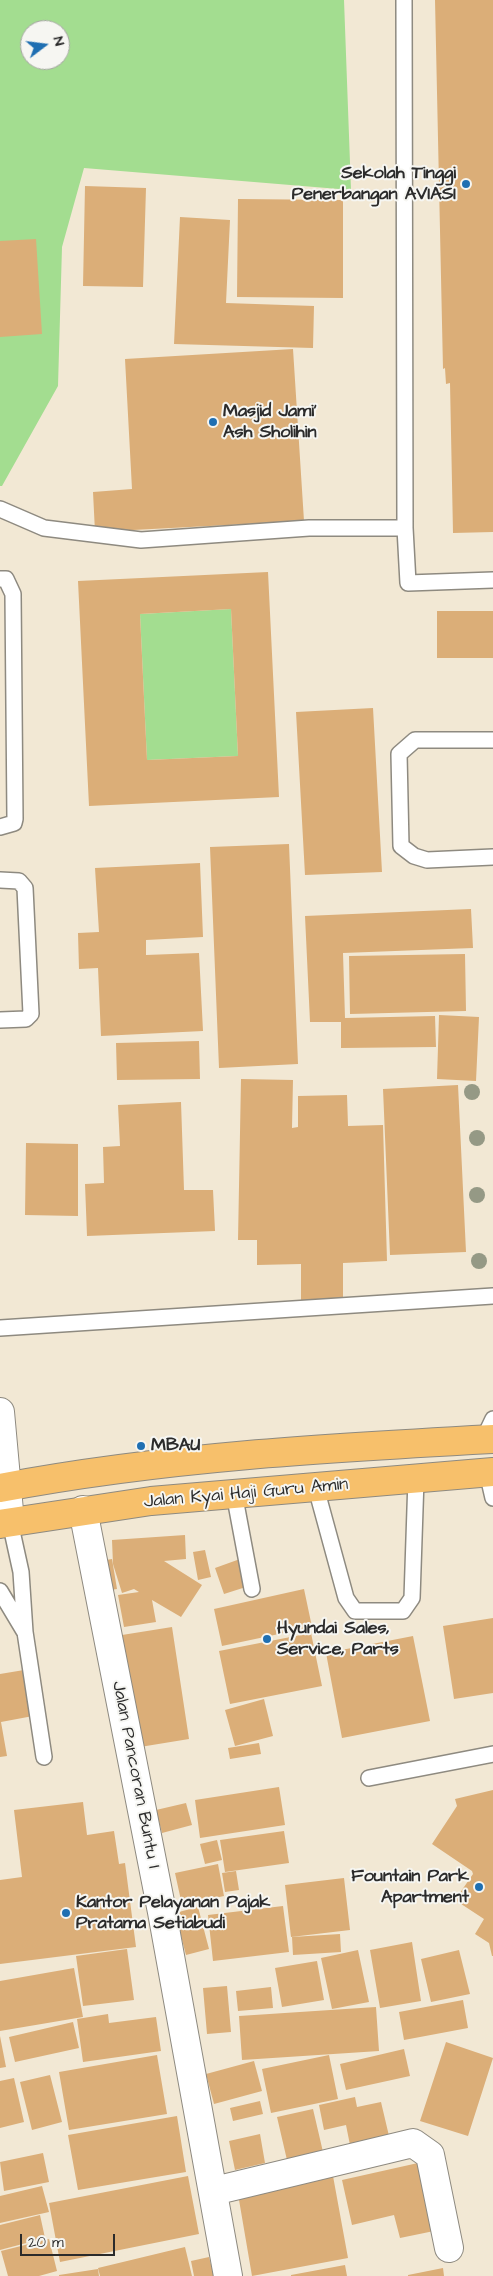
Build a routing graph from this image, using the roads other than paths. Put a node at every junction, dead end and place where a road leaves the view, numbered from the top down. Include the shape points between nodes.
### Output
1 (404, 0) edge
2 (0, 509) edge
3 (406, 528) junction
4 (0, 579) edge
5 (493, 580) edge
6 (493, 740) edge
7 (0, 827) edge
8 (493, 857) edge
9 (0, 880) edge
10 (0, 1020) edge
11 (493, 1296) edge
12 (0, 1328) edge
13 (0, 1413) edge
14 (490, 1433) edge
15 (416, 1479) junction
16 (3, 1481) edge
17 (491, 1481) edge
18 (316, 1488) junction
19 (234, 1493) junction
20 (83, 1510) junction
21 (5, 1523) edge
22 (252, 1589) dead end
23 (0, 1591) edge
24 (25, 1632) junction
25 (493, 1754) edge
26 (44, 1757) dead end
27 (369, 1778) dead end
28 (214, 2191) junction
29 (449, 2248) dead end
30 (228, 2276) edge

1 - 3 lane
2 - 3 lane via 44,528 141,540 309,528
3 - 5 lane via 408,583
4 - 7 lane via 6,579 13,594 16,819 14,823
6 - 8 lane via 415,740 399,754 402,846 414,856 427,860
9 - 10 lane via 19,880 25,888 31,1014 26,1019
11 - 12 lane
13 - 16 street
14 - 16 main road, Jalan Kyai Haji Guru Amin via 186,1460
15 - 17 main road, Jalan Kyai Haji Guru Amin
15 - 18 main road, Jalan Kyai Haji Guru Amin
15 - 18 lane via 412,1598 403,1611 354,1611 346,1598
16 - 21 street
18 - 19 main road, Jalan Kyai Haji Guru Amin
19 - 20 main road, Jalan Kyai Haji Guru Amin
19 - 22 lane
20 - 21 main road, Jalan Kyai Haji Guru Amin
20 - 28 street, Jalan Pancoran Buntu I
21 - 24 lane via 21,1572
23 - 24 lane
24 - 26 lane
25 - 27 lane
28 - 29 street via 413,2143 430,2155
28 - 30 street, Jalan Pancoran Buntu I

